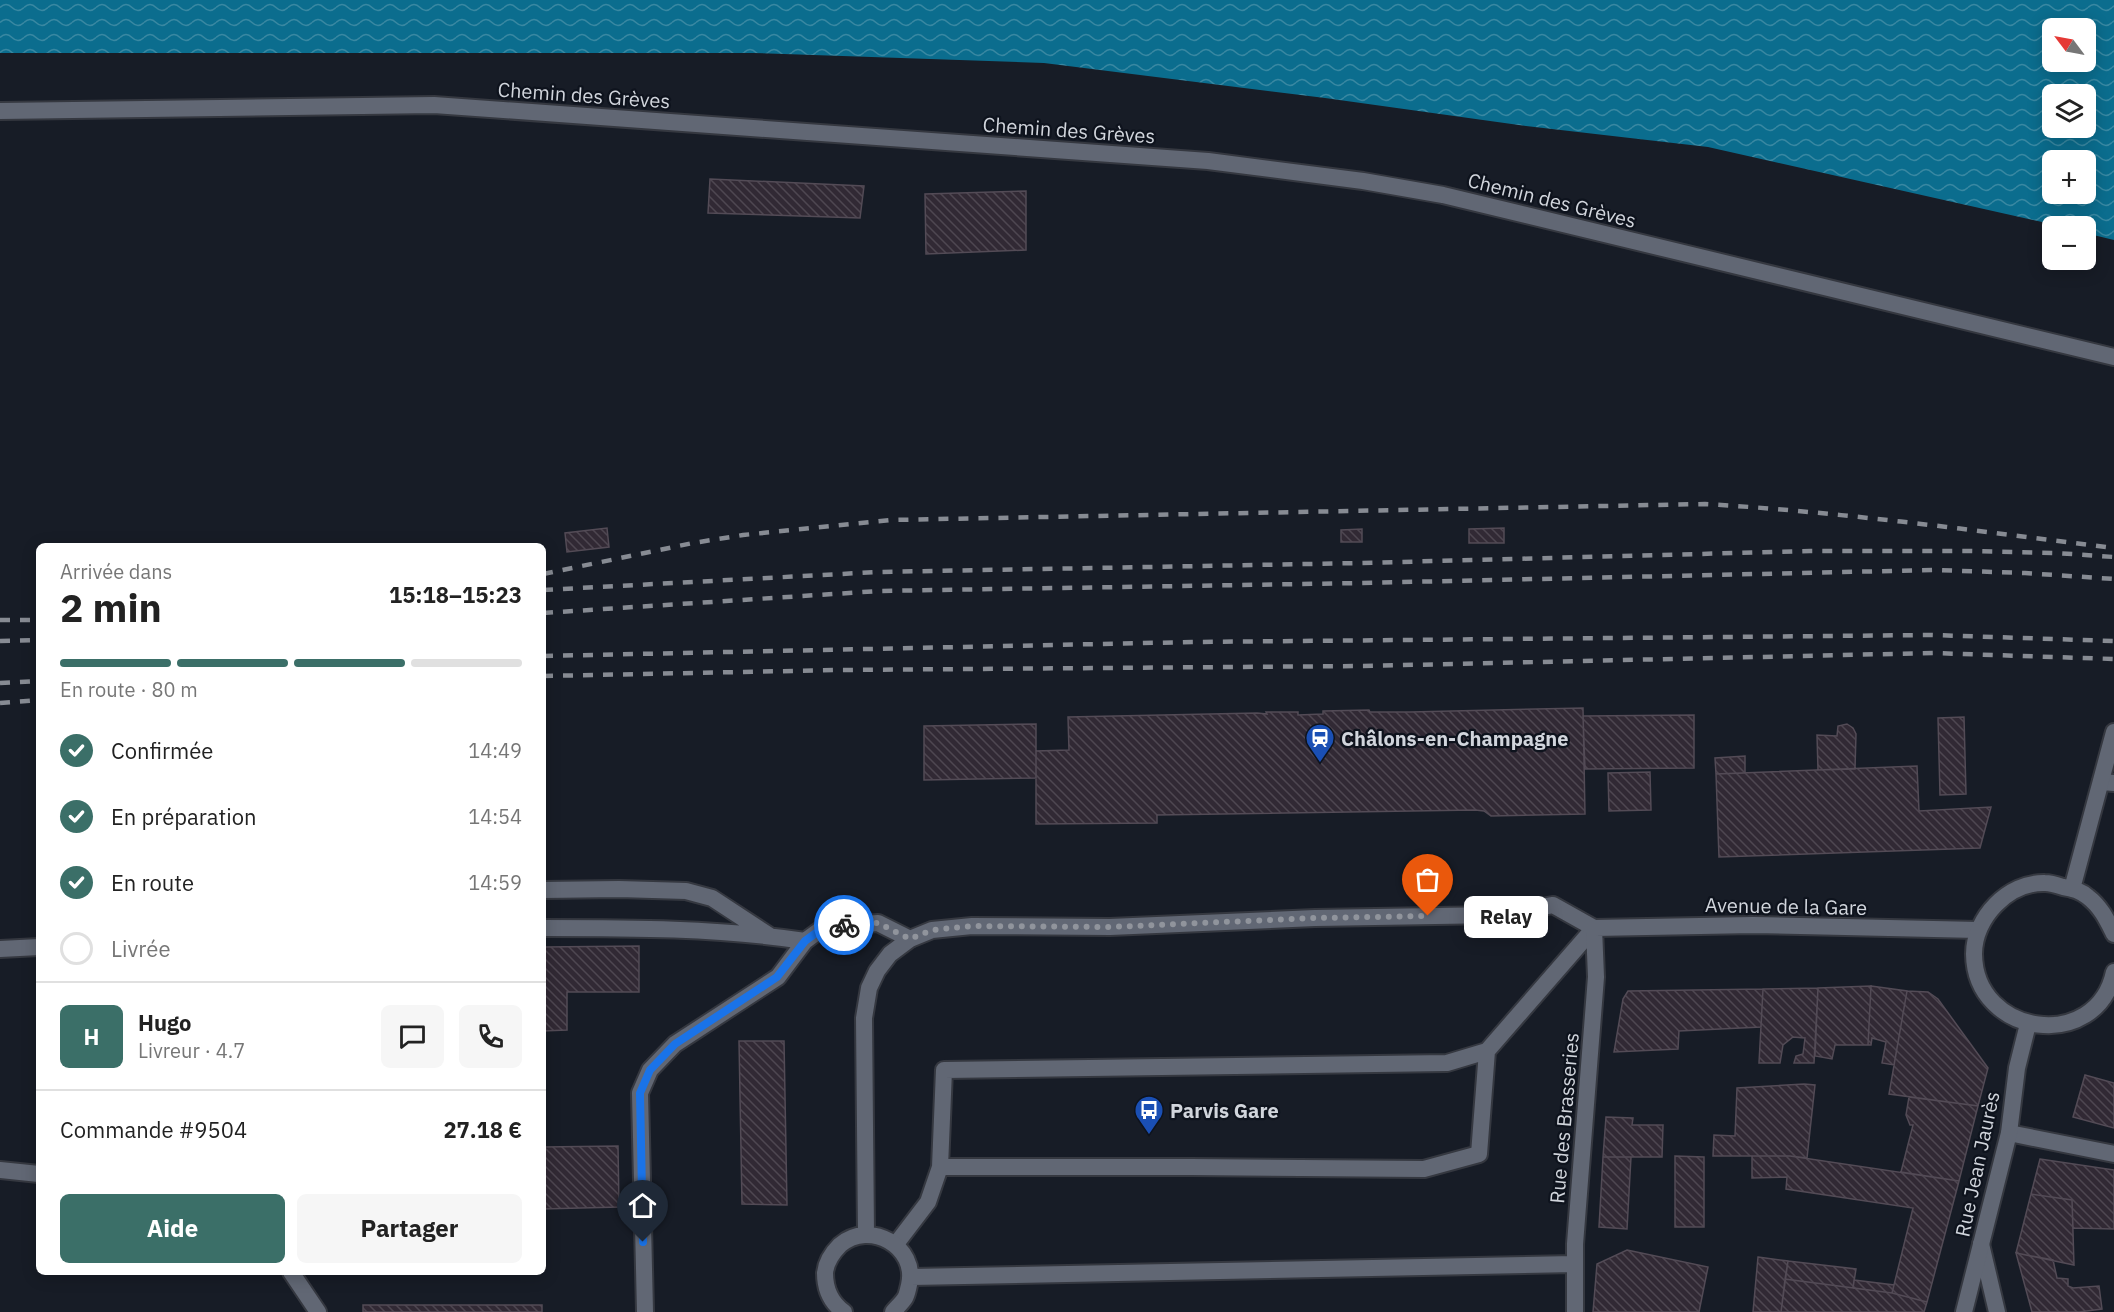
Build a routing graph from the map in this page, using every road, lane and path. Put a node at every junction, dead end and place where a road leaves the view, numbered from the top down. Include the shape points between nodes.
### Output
1 (0, 111) edge
2 (2114, 357) edge
3 (2113, 734) edge
4 (2107, 783) edge
5 (2072, 889) junction
6 (546, 890) edge
7 (546, 928) edge
8 (1594, 928) junction
9 (1978, 930) junction
10 (2114, 934) edge
11 (771, 936) junction
12 (910, 939) junction
13 (805, 941) junction
14 (36, 947) edge
15 (0, 949) edge
16 (2113, 978) edge
17 (2028, 1024) junction
18 (1487, 1051) junction
19 (2009, 1133) junction
20 (2114, 1154) edge
21 (940, 1167) junction
22 (0, 1170) edge
23 (36, 1174) edge
24 (866, 1234) junction
25 (896, 1244) junction
26 (1981, 1244) junction
27 (1574, 1264) junction
28 (293, 1275) edge
29 (911, 1277) junction
30 (318, 1312) edge
31 (645, 1312) edge
32 (844, 1312) edge
33 (892, 1312) edge
34 (1575, 1312) edge
35 (1964, 1312) edge
36 (1997, 1312) edge

1 - 2 street, Chemin des Grèves via 434,105 1208,161 1443,195
3 - 4 street
4 - 5 street
5 - 9 street via 2045,883 2024,886 2004,896
5 - 10 street via 2088,896 2104,913
6 - 11 street via 686,891 712,898
7 - 11 street via 674,928
8 - 9 street, Avenue de la Gare via 1753,925
8 - 12 street via 1553,905 1496,915 1110,927 972,926 932,930
8 - 18 street
8 - 27 street, Rue des Brasseries via 1596,977
9 - 17 street via 1974,954 1978,977 1989,998 2007,1015
11 - 13 street
12 - 13 street via 878,923 824,927
12 - 24 street via 876,971 864,1018
13 - 31 street via 777,977 675,1044 650,1070 640,1093
14 - 15 street
16 - 17 street via 2102,999 2087,1013 2049,1026
17 - 19 street, Rue Jean Jaurès
18 - 21 street via 1447,1063 944,1070
18 - 21 street via 1479,1154 1424,1169
19 - 20 street
19 - 26 street, Rue Jean Jaurès
21 - 25 street via 928,1202
22 - 23 street
24 - 25 street via 882,1236
24 - 32 street via 847,1239 833,1252 825,1269 826,1288 834,1305
25 - 29 street via 906,1257
26 - 35 street, Rue Jean Jaurès
26 - 36 street
27 - 29 street
27 - 34 street, Rue des Brasseries
28 - 30 street
29 - 33 street via 906,1298

